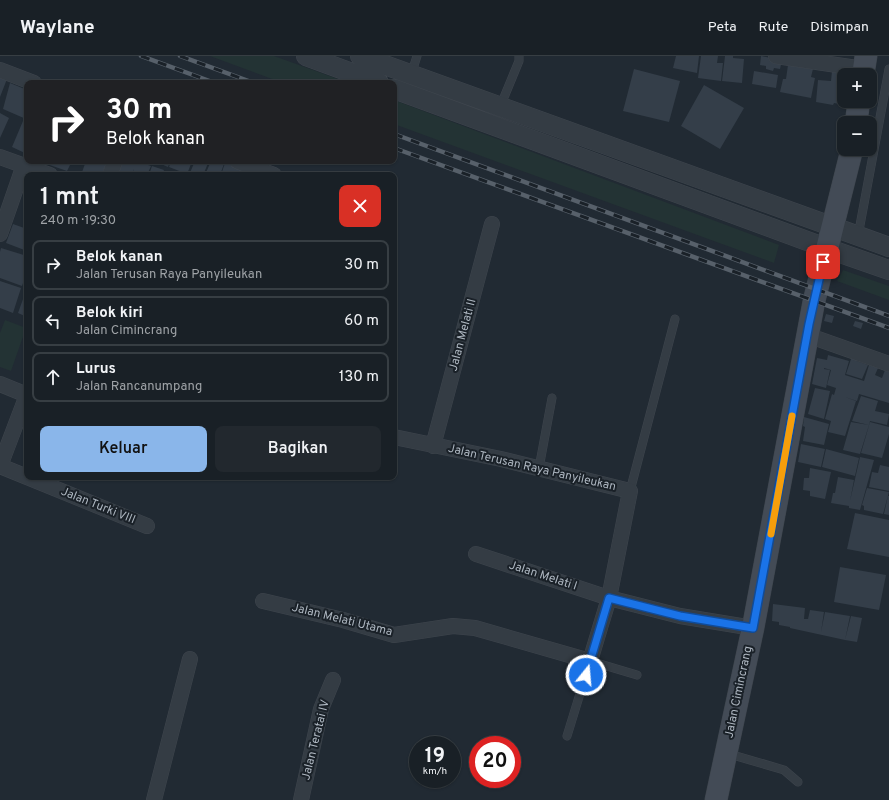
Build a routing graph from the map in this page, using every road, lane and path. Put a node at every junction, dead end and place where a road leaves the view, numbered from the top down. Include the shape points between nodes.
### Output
1 (306, 56) edge
2 (360, 56) edge
3 (417, 56) edge
4 (519, 56) edge
5 (776, 56) edge
6 (864, 67) edge
7 (889, 69) edge
8 (0, 70) edge
9 (411, 75) junction
10 (26, 80) edge
11 (371, 80) edge
12 (397, 90) edge
13 (500, 108) junction
14 (850, 156) edge
15 (0, 157) edge
16 (245, 164) edge
17 (24, 165) junction
18 (42, 172) edge
19 (266, 172) edge
20 (492, 224) dead end
21 (832, 226) junction
22 (0, 234) edge
23 (858, 236) junction
24 (889, 247) edge
25 (826, 248) junction
26 (889, 270) edge
27 (675, 319) dead end
28 (807, 335) junction
29 (889, 364) edge
30 (0, 384) edge
31 (24, 394) edge
32 (552, 398) dead end
33 (24, 403) edge
34 (397, 438) edge
35 (433, 446) junction
36 (0, 466) edge
37 (539, 468) junction
38 (24, 476) edge
39 (34, 480) edge
40 (630, 490) junction
41 (147, 526) dead end
42 (476, 554) dead end
43 (609, 598) junction
44 (263, 601) dead end
45 (753, 628) junction
46 (190, 659) dead end
47 (590, 661) junction
48 (637, 675) dead end
49 (333, 680) dead end
50 (567, 736) dead end
51 (726, 753) junction
52 (798, 782) dead end
53 (154, 800) edge
54 (301, 800) edge
55 (716, 800) edge

1 - 11 street
2 - 9 street
3 - 9 lane
4 - 13 lane
5 - 6 street
7 - 23 lane
8 - 10 street
9 - 13 street
12 - 25 street
13 - 21 street
14 - 21 main road, Jalan Cimincrang
15 - 17 street
16 - 19 street
17 - 18 street
17 - 22 street
20 - 35 street, Jalan Melati II
21 - 23 street
21 - 25 main road, Jalan Cimincrang
23 - 24 street
25 - 26 street
25 - 28 main road, Jalan Cimincrang
27 - 40 lane
28 - 29 street
28 - 45 main road, Jalan Cimincrang
30 - 31 street
32 - 37 lane
33 - 36 street
34 - 35 street, Jalan Terusan Raya Panyileukan
35 - 37 street, Jalan Terusan Raya Panyileukan
36 - 38 street, Jalan Turki VIII
37 - 40 street, Jalan Terusan Raya Panyileukan
39 - 41 street, Jalan Turki VIII
40 - 43 street, Jalan Terusan Raya Panyileukan
42 - 43 street, Jalan Melati I
43 - 45 street via 680,616
43 - 47 street
44 - 47 street, Jalan Melati Utama via 394,635 453,626 475,628
45 - 51 main road, Jalan Cimincrang
46 - 53 street
47 - 48 lane
47 - 50 lane
49 - 54 street, Jalan Teratai IV via 321,709
51 - 52 lane via 784,770
51 - 55 main road, Jalan Cimincrang

